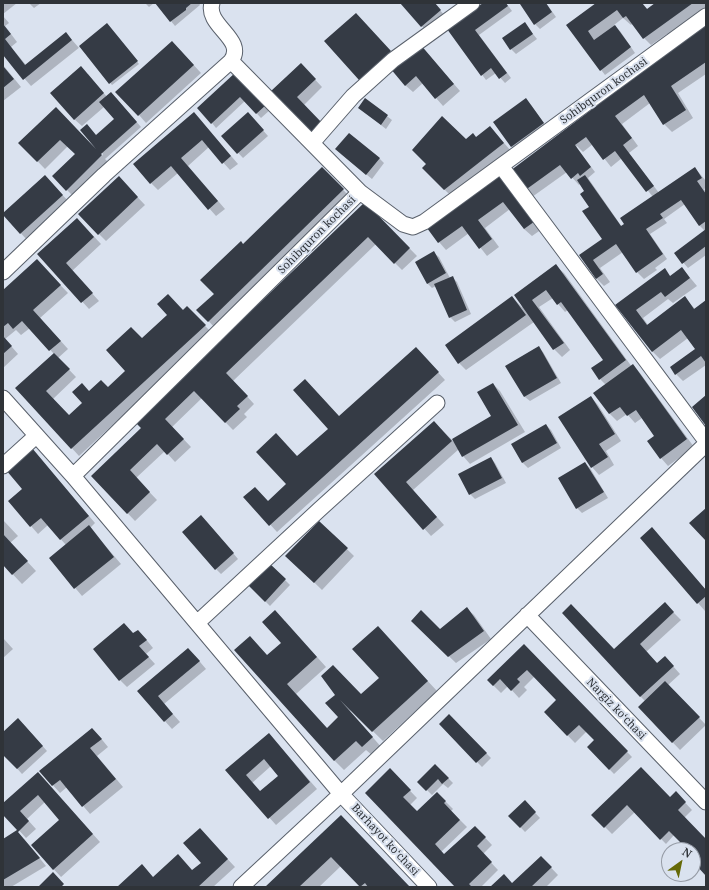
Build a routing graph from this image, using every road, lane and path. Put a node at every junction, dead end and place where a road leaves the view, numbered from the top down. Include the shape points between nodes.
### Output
1 (212, 3) edge
2 (472, 3) edge
3 (706, 16) edge
4 (231, 61) junction
5 (312, 143) junction
6 (502, 166) junction
7 (360, 192) junction
8 (3, 272) edge
9 (3, 398) edge
10 (437, 403) dead end
11 (36, 436) junction
12 (706, 442) edge
13 (3, 466) edge
14 (73, 476) junction
15 (527, 615) junction
16 (197, 623) junction
17 (341, 794) junction
18 (706, 802) edge
19 (241, 887) edge
20 (429, 887) edge

1 - 4 street via 210,8 214,20 232,42 235,51
2 - 5 street via 393,60 354,96
3 - 6 street, Sohibquron kochasi
4 - 5 street
4 - 8 street via 104,175
5 - 7 street
6 - 7 street, Sohibquron kochasi via 424,222 413,227 403,224
6 - 12 street
7 - 14 street, Sohibquron kochasi
9 - 11 street, Barhayot koʻchasi
10 - 16 street
11 - 13 street
11 - 14 street, Barhayot koʻchasi
12 - 15 street
14 - 16 street, Barhayot koʻchasi
15 - 17 street
15 - 18 street, Nargiz koʻchasi
16 - 17 street, Barhayot koʻchasi
17 - 19 street
17 - 20 street, Barhayot koʻchasi

